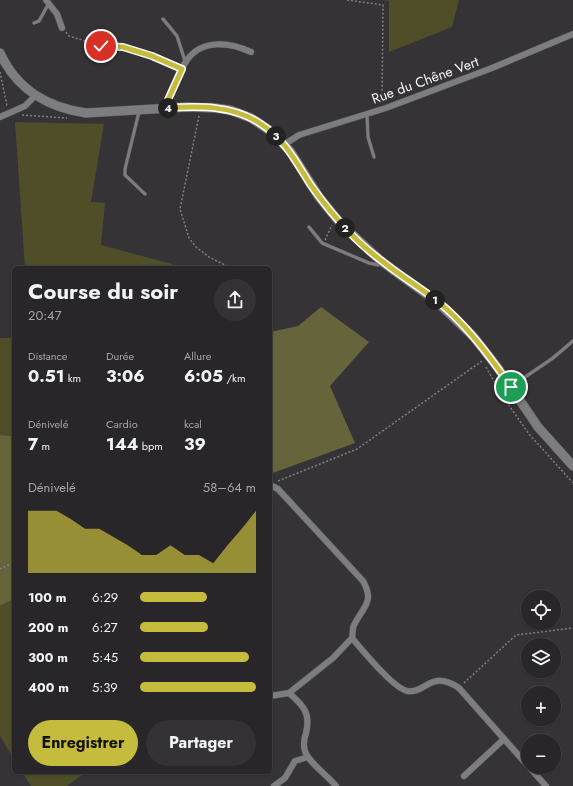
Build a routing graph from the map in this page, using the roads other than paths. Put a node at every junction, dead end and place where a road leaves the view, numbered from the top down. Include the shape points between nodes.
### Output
1 (48, 1) edge
2 (163, 19) dead end
3 (34, 23) dead end
4 (62, 28) road end
5 (573, 34) edge
6 (251, 52) dead end
7 (0, 53) edge
8 (186, 62) junction
9 (35, 96) junction
10 (167, 108) junction
11 (140, 110) junction
12 (368, 114) junction
13 (0, 117) edge
14 (285, 144) junction
15 (374, 157) dead end
16 (145, 194) dead end
17 (309, 227) dead end
18 (381, 261) junction
19 (573, 341) edge
20 (511, 387) junction
21 (573, 466) edge
22 (272, 486) edge
23 (352, 638) junction
24 (289, 693) junction
25 (272, 696) edge
26 (504, 739) junction
27 (308, 757) junction
28 (521, 757) edge
29 (536, 774) edge
30 (464, 776) dead end
31 (274, 786) edge
32 (336, 786) edge
33 (546, 786) edge

1 - 3 lane via 39,21
1 - 4 street via 57,14
2 - 8 lane via 177,36
5 - 12 street, Rue du Chêne Vert via 492,68
6 - 8 street via 238,46 219,43 201,48
7 - 9 main road via 16,78
8 - 10 street via 167,102
9 - 11 main road via 60,107 86,113
9 - 13 street via 25,106
10 - 11 main road
10 - 14 main road via 201,107 230,110 251,118
11 - 16 lane via 125,175
12 - 14 street, Rue du Chêne Vert via 299,135
12 - 15 lane via 368,137
14 - 18 main road via 329,209 357,240
17 - 18 lane via 322,243 369,263 378,265
18 - 20 main road via 436,301 460,323 485,351
19 - 20 lane
20 - 21 main road via 538,427
22 - 23 street via 278,489 363,580 369,594 367,603 353,627
23 - 24 street via 333,658
23 - 26 street via 399,688 414,690 443,680 452,683
24 - 25 street
24 - 27 street via 306,713 308,724 304,742
26 - 28 street
26 - 30 street
27 - 31 street via 295,761 285,778
27 - 32 street
29 - 33 street

